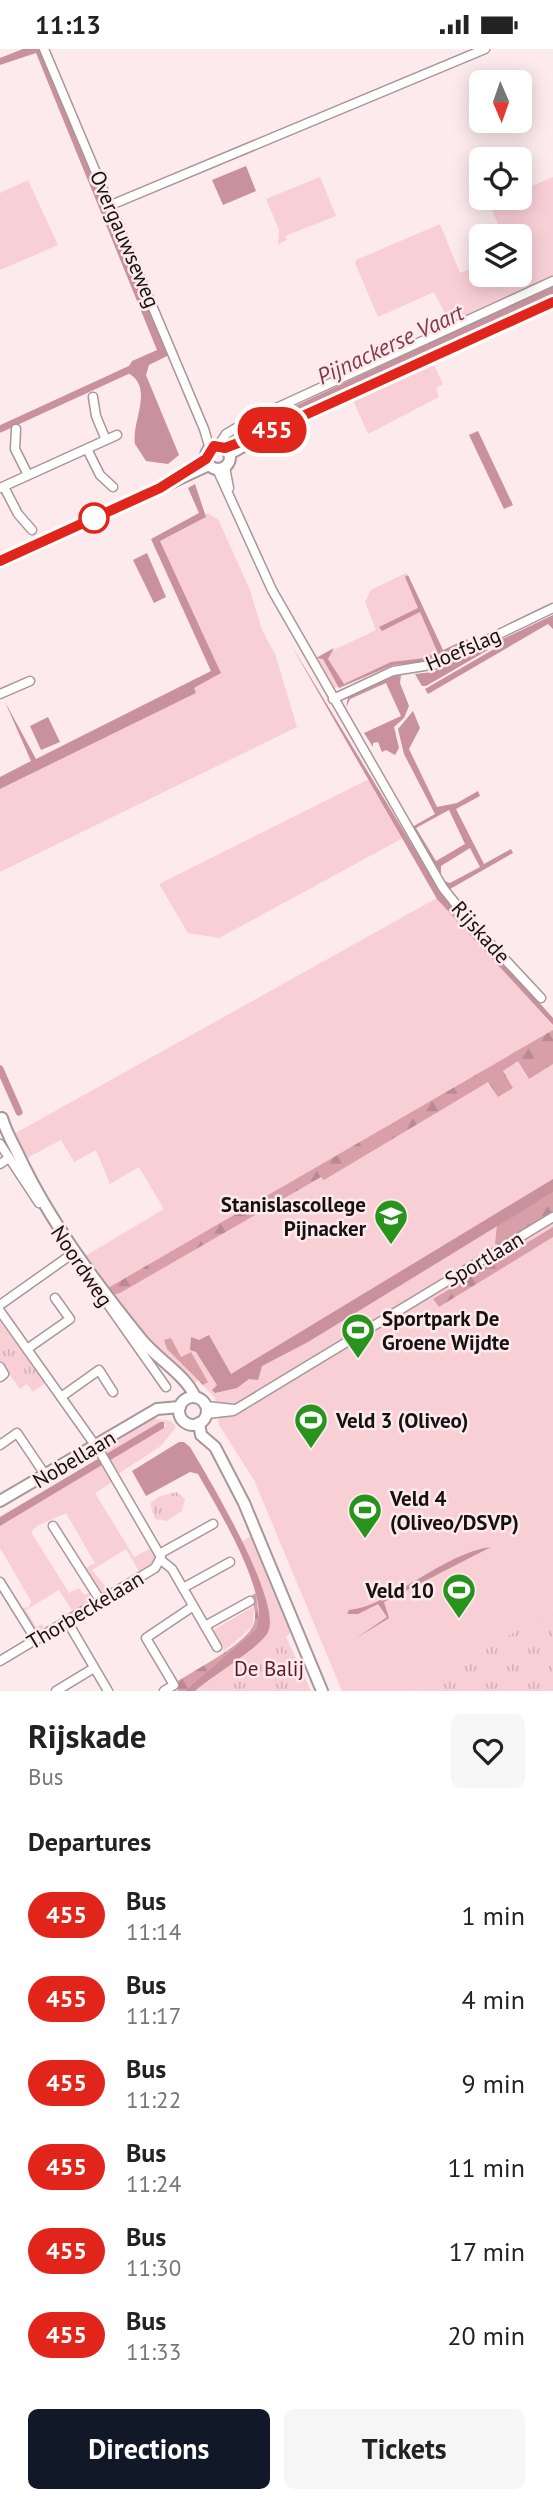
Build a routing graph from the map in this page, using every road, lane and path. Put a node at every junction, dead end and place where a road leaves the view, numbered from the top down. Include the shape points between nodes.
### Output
1 (44, 49) edge
2 (485, 49) edge
3 (111, 205) junction
4 (553, 281) edge
5 (553, 302) edge
6 (93, 397) dead end
7 (16, 429) dead end
8 (117, 435) dead end
9 (106, 440) junction
10 (87, 449) junction
11 (217, 456) junction
12 (28, 475) junction
13 (2, 487) edge
14 (113, 487) dead end
15 (32, 530) dead end
16 (0, 562) edge
17 (553, 608) edge
18 (30, 681) dead end
19 (0, 694) edge
20 (333, 699) junction
21 (541, 998) dead end
22 (1, 1115) edge
23 (0, 1144) edge
24 (12, 1153) junction
25 (0, 1164) edge
26 (553, 1217) edge
27 (72, 1254) junction
28 (55, 1298) dead end
29 (0, 1305) edge
30 (0, 1311) edge
31 (27, 1349) junction
32 (0, 1367) edge
33 (0, 1377) edge
34 (166, 1387) dead end
35 (113, 1392) dead end
36 (61, 1397) junction
37 (186, 1404) junction
38 (201, 1417) junction
39 (0, 1445) edge
40 (98, 1449) junction
41 (46, 1476) junction
42 (0, 1501) edge
43 (213, 1524) dead end
44 (53, 1526) dead end
45 (161, 1557) junction
46 (230, 1562) dead end
47 (0, 1582) edge
48 (183, 1588) junction
49 (100, 1600) junction
50 (250, 1601) dead end
51 (192, 1607) junction
52 (66, 1621) junction
53 (205, 1626) junction
54 (36, 1640) junction
55 (217, 1647) dead end
56 (0, 1661) edge
57 (94, 1668) junction
58 (56, 1691) edge
59 (108, 1691) edge
60 (164, 1691) edge
61 (322, 1691) edge

1 - 3 street, Overgauwseweg
2 - 3 street
3 - 11 street, Overgauwseweg
4 - 11 street via 248,421 226,434
5 - 11 main road
6 - 9 street
7 - 12 street via 15,449
8 - 9 street
9 - 10 street
10 - 12 street
10 - 14 street via 100,475
11 - 16 main road via 160,488
11 - 20 street, Rijskade via 272,590
12 - 13 street
13 - 15 street
17 - 20 street, Hoefslag via 437,664 386,673
18 - 19 street
20 - 21 street, Rijskade via 455,906
22 - 24 main road
23 - 24 street, Noordweg
24 - 25 street
24 - 27 street, Noordweg
24 - 37 main road, Noordweg via 98,1283 158,1359 184,1378
26 - 38 street, Sportlaan via 227,1413
27 - 29 street
27 - 34 street, Noordweg
28 - 31 street via 70,1319
30 - 31 street, Thorbeckelaan
31 - 36 street, Thorbeckelaan
32 - 33 street via 4,1374
35 - 36 street via 99,1370
36 - 40 street, Thorbeckelaan
37 - 38 main road
37 - 38 main road
37 - 40 main road, Nobellaan via 148,1415
38 - 61 main road via 201,1435 215,1447 244,1503
39 - 41 street via 17,1433
40 - 41 main road, Nobellaan
40 - 45 street, Thorbeckelaan
41 - 42 main road, Nobellaan
43 - 45 street
44 - 49 street
45 - 48 street
45 - 49 street, Thorbeckelaan via 155,1568
46 - 48 street
47 - 54 street
48 - 51 street
49 - 52 street, Thorbeckelaan
50 - 53 street
51 - 53 street
51 - 60 street via 146,1638 174,1685
52 - 54 street, Thorbeckelaan
52 - 57 street
53 - 55 street
54 - 56 street, Thorbeckelaan
57 - 58 street
57 - 59 street

